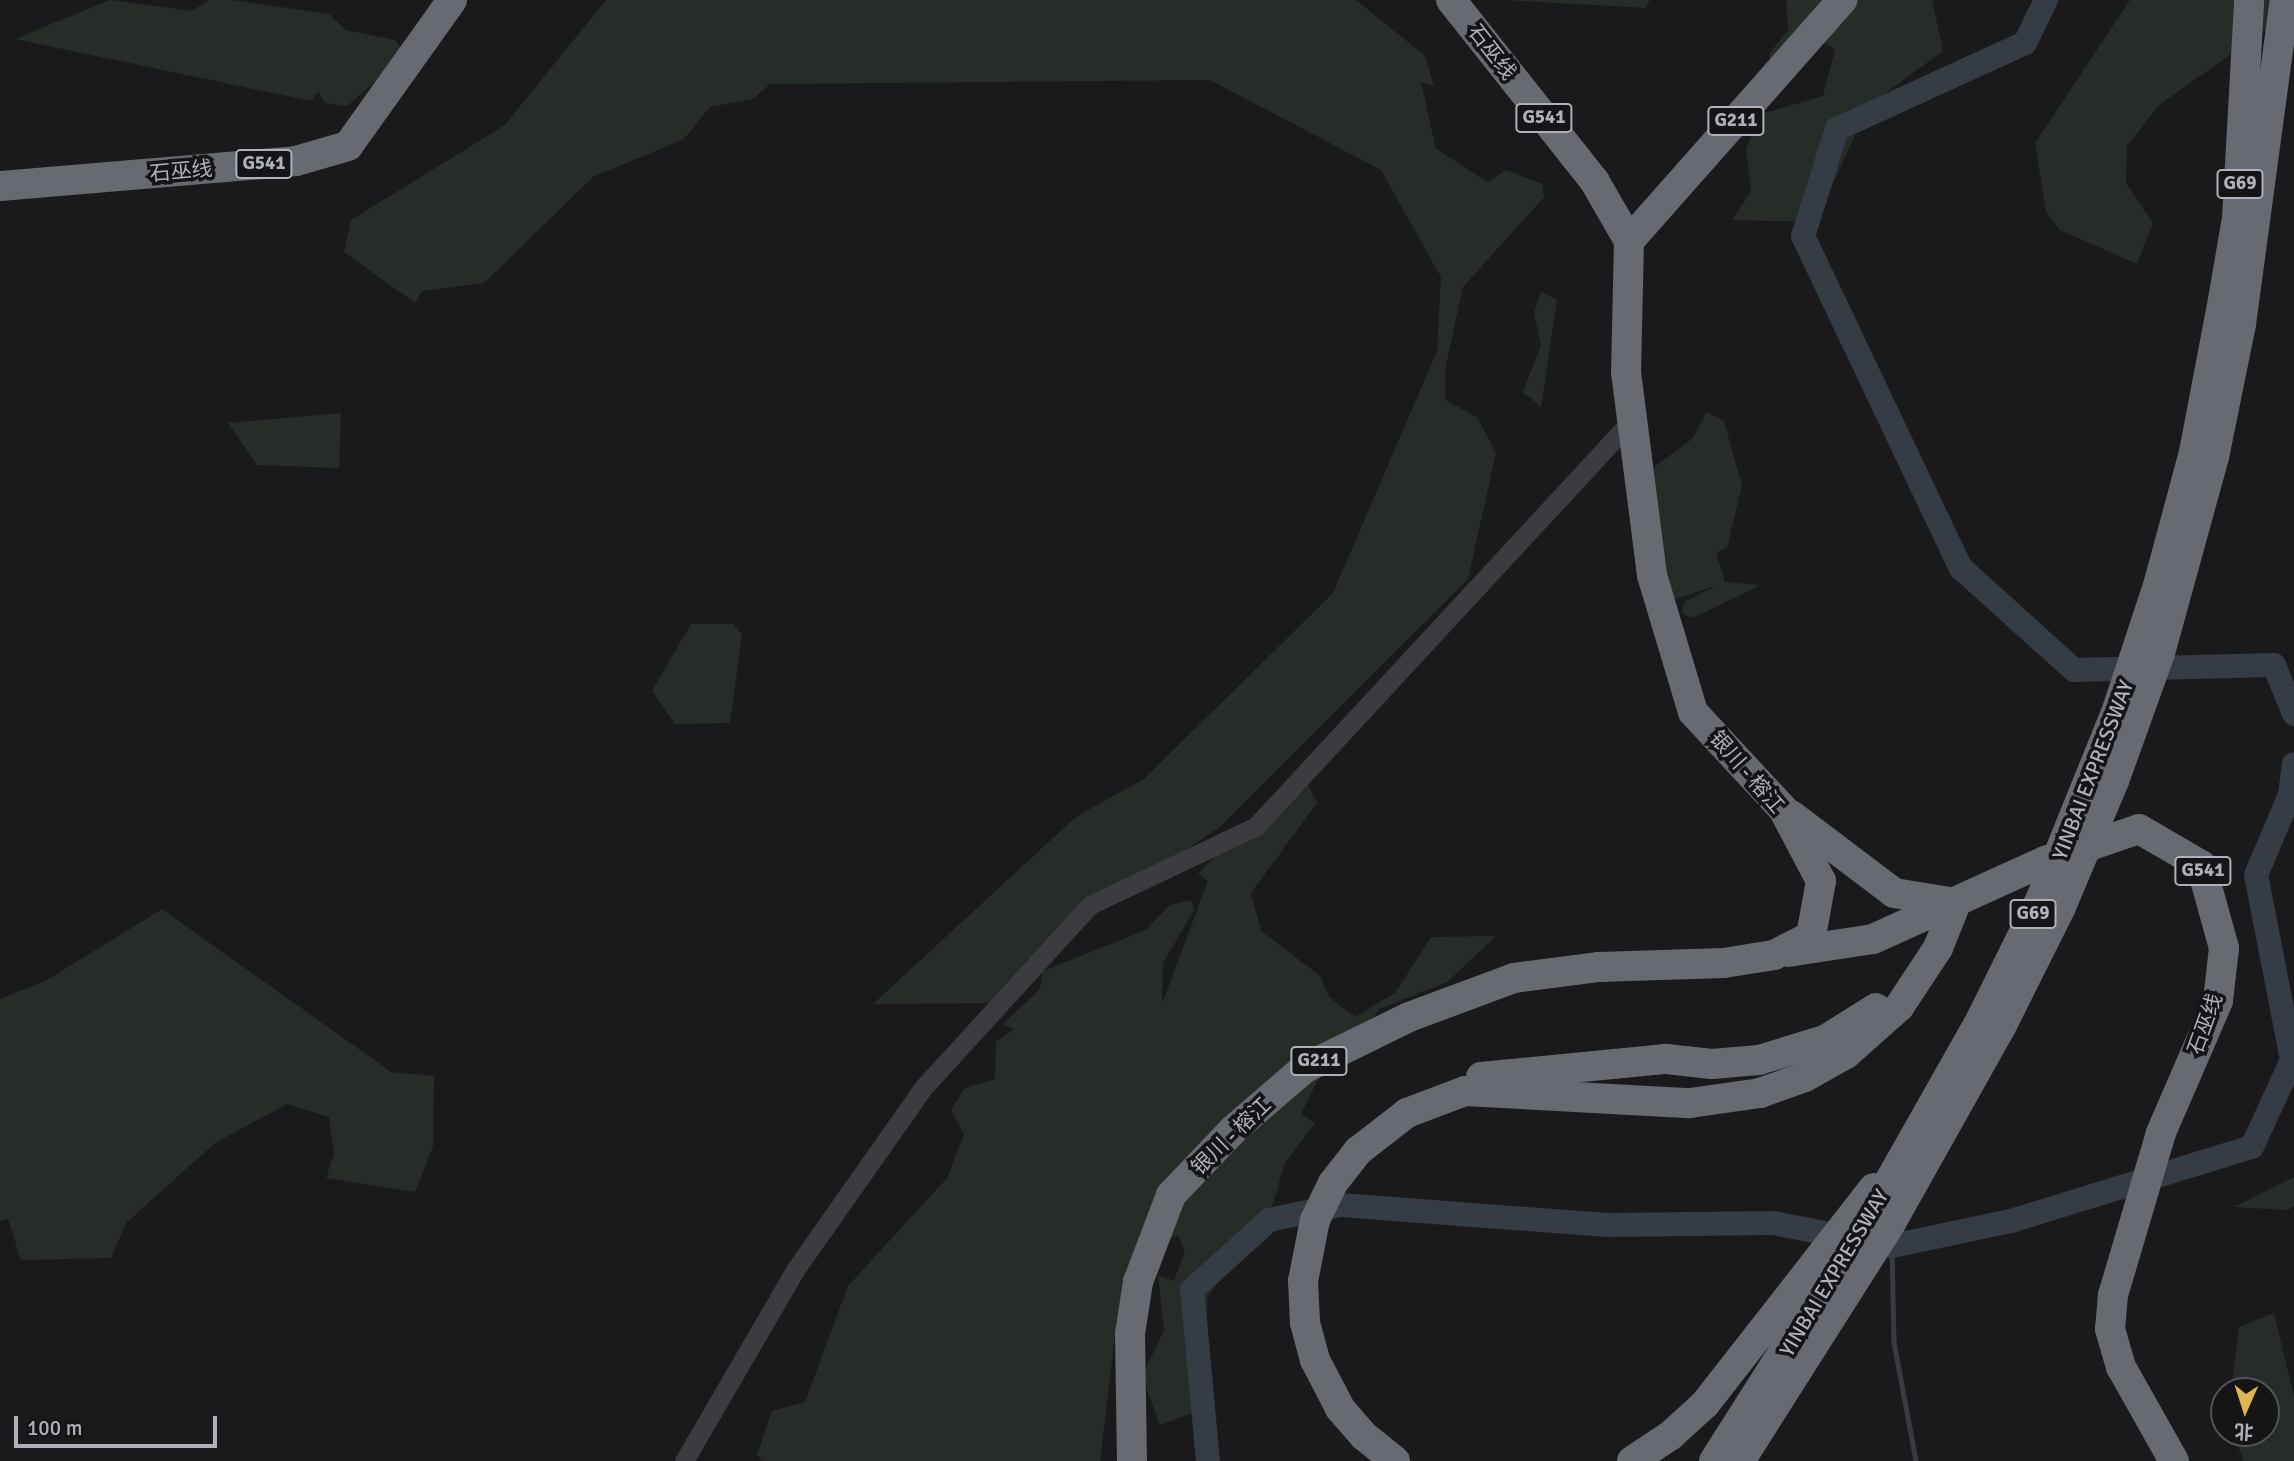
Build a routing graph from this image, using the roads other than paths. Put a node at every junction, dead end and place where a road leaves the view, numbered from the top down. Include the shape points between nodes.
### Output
1 (452, 0) edge
2 (1451, 0) edge
3 (1842, 0) edge
4 (2249, 0) edge
5 (2285, 8) edge
6 (0, 186) edge
7 (1629, 241) junction
8 (2231, 317) junction
9 (1632, 420) junction
10 (1783, 809) junction
11 (1956, 903) junction
12 (1774, 954) junction
13 (1914, 1136) junction
14 (1328, 1180) junction
15 (1297, 1281) junction
16 (1380, 1458) edge
17 (684, 1461) edge
18 (1132, 1461) edge
19 (1633, 1461) edge
20 (1714, 1461) edge
21 (1740, 1461) edge
22 (2174, 1461) edge

1 - 6 highway, 石巫线 / G541 via 348,146 296,161
2 - 7 highway, 石巫线 / G541 via 1595,182
3 - 7 highway, G211
4 - 8 highway, YINBAI EXPRESSWAY / G69
5 - 8 highway, YINBAI EXPRESSWAY / G69
7 - 9 highway, 银川 - 榕江 / G211 via 1626,373
8 - 13 highway, YINBAI EXPRESSWAY / G69, bridge via 2118,710 2018,947
8 - 21 highway, YINBAI EXPRESSWAY / G69, bridge via 2214,457 2168,627 2119,769 2061,907 1994,1041 1891,1223
9 - 10 highway, 银川 - 榕江 / G211 via 1652,575 1693,712
9 - 17 street via 1256,826 1090,905 922,1088 795,1270
10 - 11 highway via 1894,893
10 - 12 highway, 银川 - 榕江 / G211 via 1821,881 1811,936
11 - 12 highway, 石巫线 via 1873,939
11 - 14 highway via 1911,975 1846,1029 1804,1048 1759,1060 1712,1064 1666,1059 1463,1078 1441,1084 1401,1102 1365,1127
11 - 14 highway via 1938,948 1914,988 1882,1024 1846,1054 1805,1077 1760,1093 1714,1101 1465,1091 1425,1103 1389,1124
11 - 22 highway, 石巫线 / G541 via 2045,861 2139,829 2202,865 2224,948 2218,1001 2161,1133 2113,1294 2110,1329 2121,1367
12 - 18 highway, 银川 - 榕江 / G211 via 1724,963 1600,967 1514,978 1409,1017 1305,1068 1234,1129 1171,1195 1138,1283 1130,1334
13 - 19 highway, bridge via 1720,1387 1680,1428
13 - 20 highway, YINBAI EXPRESSWAY / G69, bridge via 1821,1298
14 - 15 highway via 1300,1227
15 - 16 highway via 1322,1377
15 - 16 highway via 1293,1324 1303,1364 1320,1399

